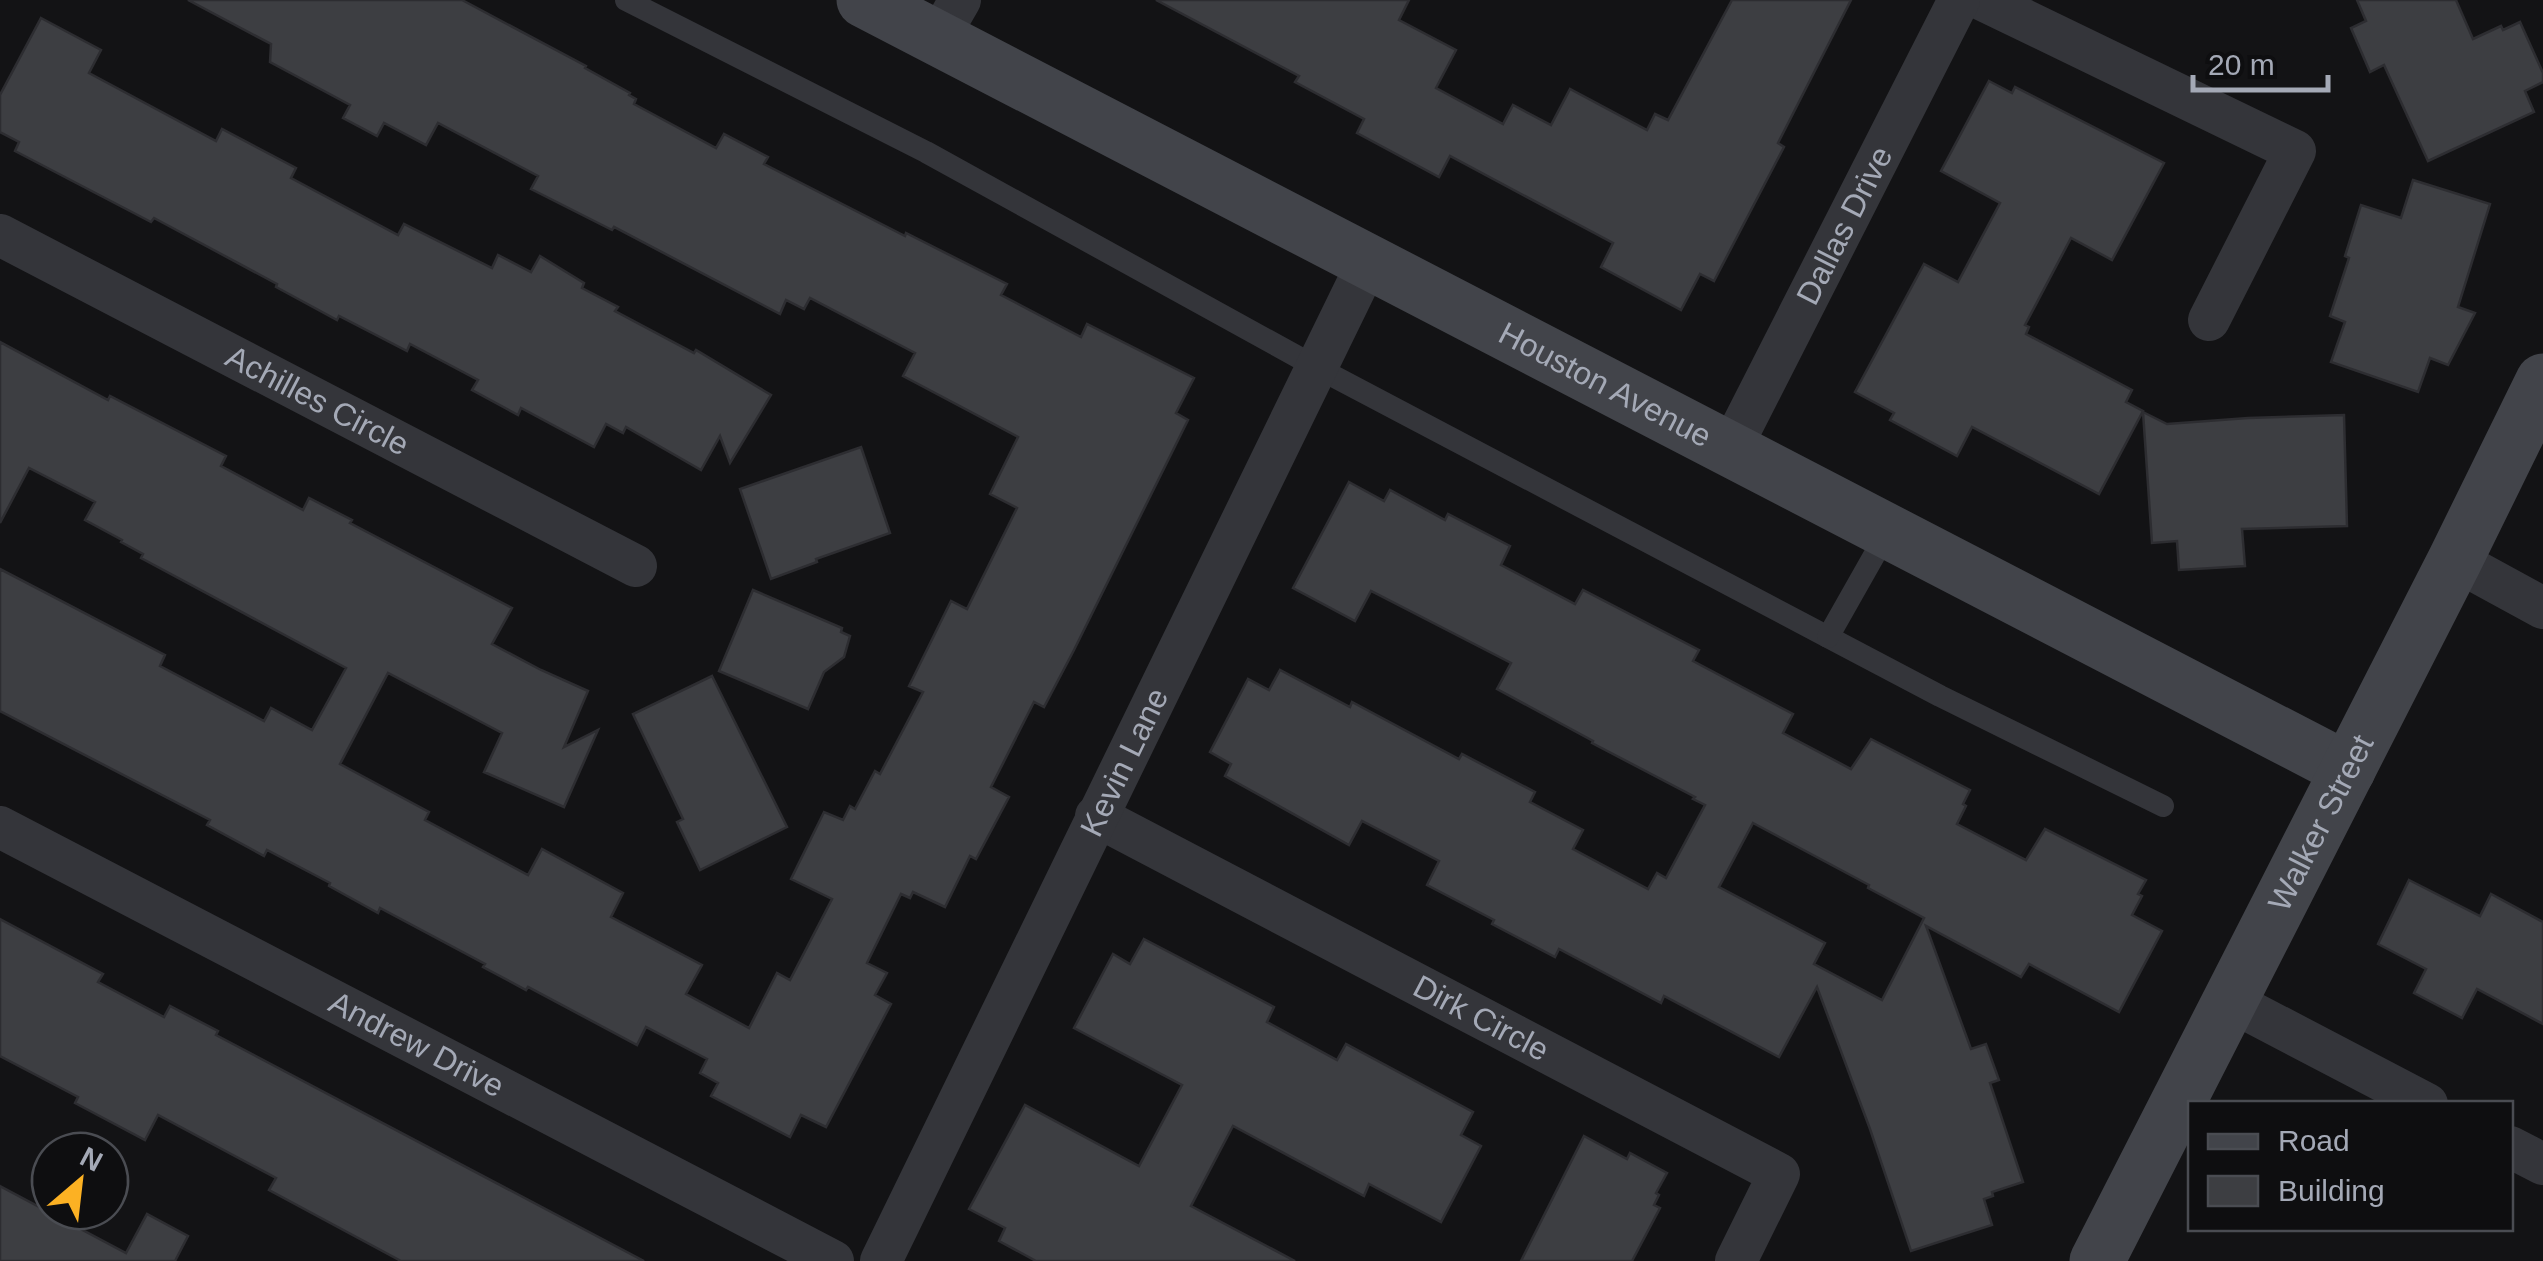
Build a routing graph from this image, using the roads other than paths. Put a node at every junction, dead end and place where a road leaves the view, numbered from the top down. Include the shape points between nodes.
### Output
1 (626, 0) edge
2 (864, 0) edge
3 (1959, 0) edge
4 (1983, 0) edge
5 (949, 19) edge
6 (0, 235) edge
7 (1368, 262) junction
8 (2209, 320) dead end
9 (1316, 368) junction
10 (2543, 381) edge
11 (1730, 450) junction
12 (1888, 531) junction
13 (2454, 560) junction
14 (636, 566) dead end
15 (2543, 608) edge
16 (1828, 637) junction
17 (2348, 770) junction
18 (2163, 806) dead end
19 (1096, 816) junction
20 (0, 827) edge
21 (2230, 1001) junction
22 (2421, 1101) edge
23 (2513, 1149) edge
24 (2543, 1164) edge
25 (832, 1261) edge
26 (881, 1261) edge
27 (1736, 1261) edge
28 (2097, 1261) edge

1 - 9 lane via 926,152
2 - 5 street, Houston Avenue
3 - 11 street, Dallas Drive
4 - 8 street via 2294,150
5 - 7 street, Houston Avenue
6 - 14 street, Achilles Circle
7 - 9 street, Kevin Lane
7 - 11 street, Houston Avenue
9 - 16 lane
9 - 19 street, Kevin Lane
10 - 13 street, Walker Street
11 - 12 street, Houston Avenue
12 - 16 lane
12 - 17 street, Houston Avenue
13 - 15 street
13 - 17 street, Walker Street
16 - 18 lane
17 - 21 street, Walker Street
19 - 26 street, Kevin Lane
19 - 27 street, Dirk Circle via 1780,1174
20 - 25 street, Andrew Drive
21 - 22 street
21 - 28 street, Walker Street
23 - 24 street

